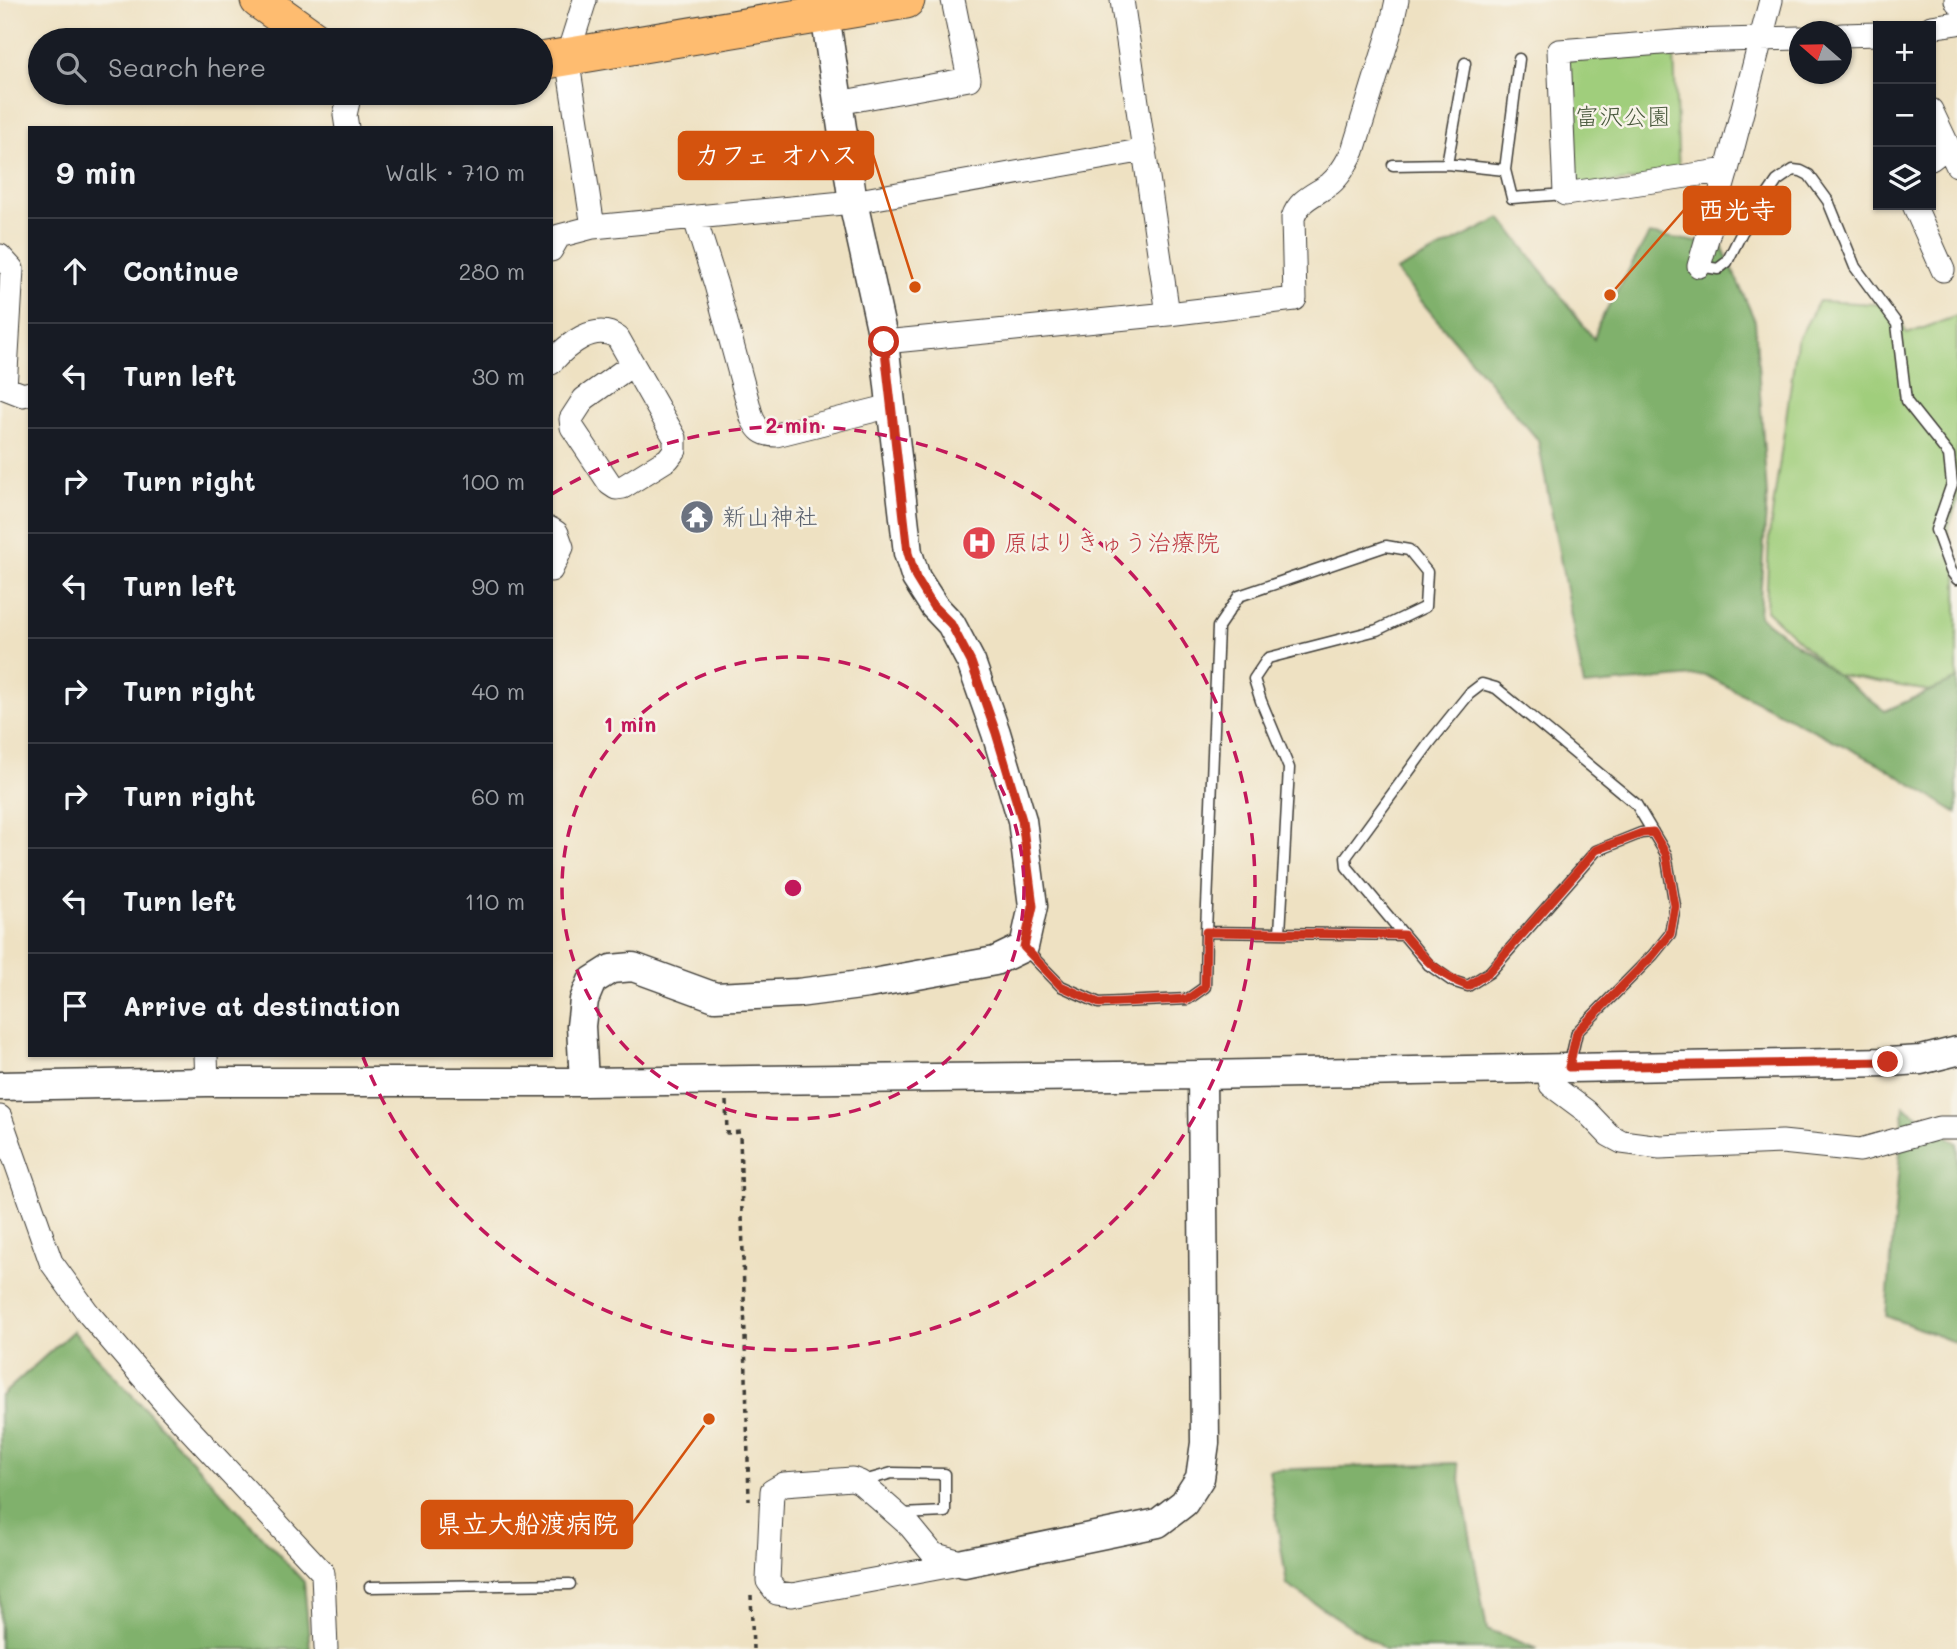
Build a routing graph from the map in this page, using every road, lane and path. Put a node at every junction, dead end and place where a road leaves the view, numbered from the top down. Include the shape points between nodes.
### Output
1 (259, 0) edge
2 (585, 0) edge
3 (906, 0) edge
4 (953, 0) edge
5 (1122, 0) edge
6 (1397, 0) edge
7 (1771, 0) edge
8 (825, 14) junction
9 (1957, 23) edge
10 (1936, 26) edge
11 (298, 28) edge
12 (1873, 34) edge
13 (1852, 35) edge
14 (1789, 39) edge
15 (1760, 40) junction
16 (554, 59) edge
17 (1519, 59) dead end
18 (1465, 63) dead end
19 (838, 103) junction
20 (347, 105) edge
21 (347, 126) edge
22 (1936, 126) edge
23 (1145, 150) junction
24 (1945, 156) edge
25 (1447, 164) junction
26 (1393, 165) dead end
27 (1505, 170) junction
28 (1727, 170) junction
29 (1565, 194) junction
30 (853, 202) junction
31 (1916, 210) edge
32 (695, 219) junction
33 (593, 228) junction
34 (553, 246) edge
35 (0, 256) edge
36 (1699, 267) joint
37 (1943, 270) dead end
38 (1168, 314) junction
39 (884, 342) junction
40 (553, 361) edge
41 (633, 364) junction
42 (28, 394) edge
43 (891, 406) junction
44 (553, 530) edge
45 (553, 566) edge
46 (1957, 579) edge
47 (1653, 832) junction
48 (1206, 932) junction
49 (1280, 933) junction
50 (1404, 935) junction
51 (1024, 947) junction
52 (1957, 1051) edge
53 (1558, 1067) junction
54 (207, 1069) edge
55 (1202, 1075) junction
56 (742, 1080) junction
57 (584, 1082) junction
58 (0, 1086) edge
59 (0, 1117) edge
60 (1957, 1128) edge
61 (860, 1482) junction
62 (749, 1513) dead end
63 (897, 1514) junction
64 (920, 1539) junction
65 (964, 1563) junction
66 (905, 1574) junction
67 (570, 1584) dead end
68 (370, 1587) dead end
69 (751, 1595) dead end
70 (326, 1649) edge
71 (753, 1649) edge

1 - 11 highway
2 - 16 street
3 - 8 highway
4 - 19 street via 969,79
5 - 23 street
6 - 38 street via 1353,151 1332,183 1296,209 1295,299
7 - 15 street
8 - 16 highway
8 - 19 street
9 - 10 street
12 - 13 street
14 - 15 street
15 - 28 street
15 - 29 street via 1559,51
16 - 33 street
17 - 27 lane
18 - 25 lane
19 - 30 street
20 - 21 street
22 - 24 street
23 - 30 street
23 - 38 street
25 - 26 lane
25 - 27 lane
27 - 29 lane via 1512,198
28 - 29 street
28 - 36 street
30 - 32 street
30 - 39 street
31 - 37 street
32 - 33 street
32 - 43 street via 758,430 776,435
33 - 34 street via 559,236
35 - 42 street via 12,269 5,388
36 - 46 lane via 1718,269 1727,261 1777,181 1793,170 1809,175 1828,201 1855,267 1897,324 1906,401 1949,455 1952,484 1936,530
38 - 39 street
39 - 43 street
40 - 41 street via 586,334 598,331 618,338
41 - 41 street via 676,438 675,450 668,459 616,488 572,427 571,419 584,400
43 - 51 street via 908,553 916,578 951,624 971,662 1022,820 1033,906
44 - 45 street via 562,547
47 - 50 lane via 1596,850 1490,971 1468,986 1429,965
47 - 50 lane via 1636,804 1496,688 1482,684 1431,741 1346,857 1347,867
47 - 53 lane via 1666,854 1675,906 1670,934 1577,1032
48 - 49 lane
48 - 49 lane via 1218,627 1239,596 1386,546 1409,550 1427,572 1425,607 1377,631 1268,658 1254,679 1289,768
48 - 51 lane via 1205,987 1188,999 1099,1003 1061,986
49 - 50 lane
51 - 57 street via 995,961 798,993 715,997 633,967 611,969 592,981 584,1000
52 - 53 street via 1888,1062
53 - 55 street
53 - 60 street via 1551,1085 1622,1142 1660,1147 1782,1142 1860,1150 1939,1128
54 - 57 street
54 - 58 street
55 - 56 street
55 - 65 street via 1205,1443 1200,1478 1184,1503 1158,1523
56 - 57 street
56 - 62 path via 741,1102 726,1101 727,1133 740,1132
59 - 70 street via 51,1262 165,1403 323,1573
61 - 63 street
61 - 63 lane via 892,1473 945,1474 945,1513
61 - 66 street via 786,1484 772,1491 768,1581 777,1593 792,1595
63 - 64 street
64 - 65 street via 933,1554
64 - 66 street via 917,1556
65 - 66 street
67 - 68 lane
69 - 71 path

